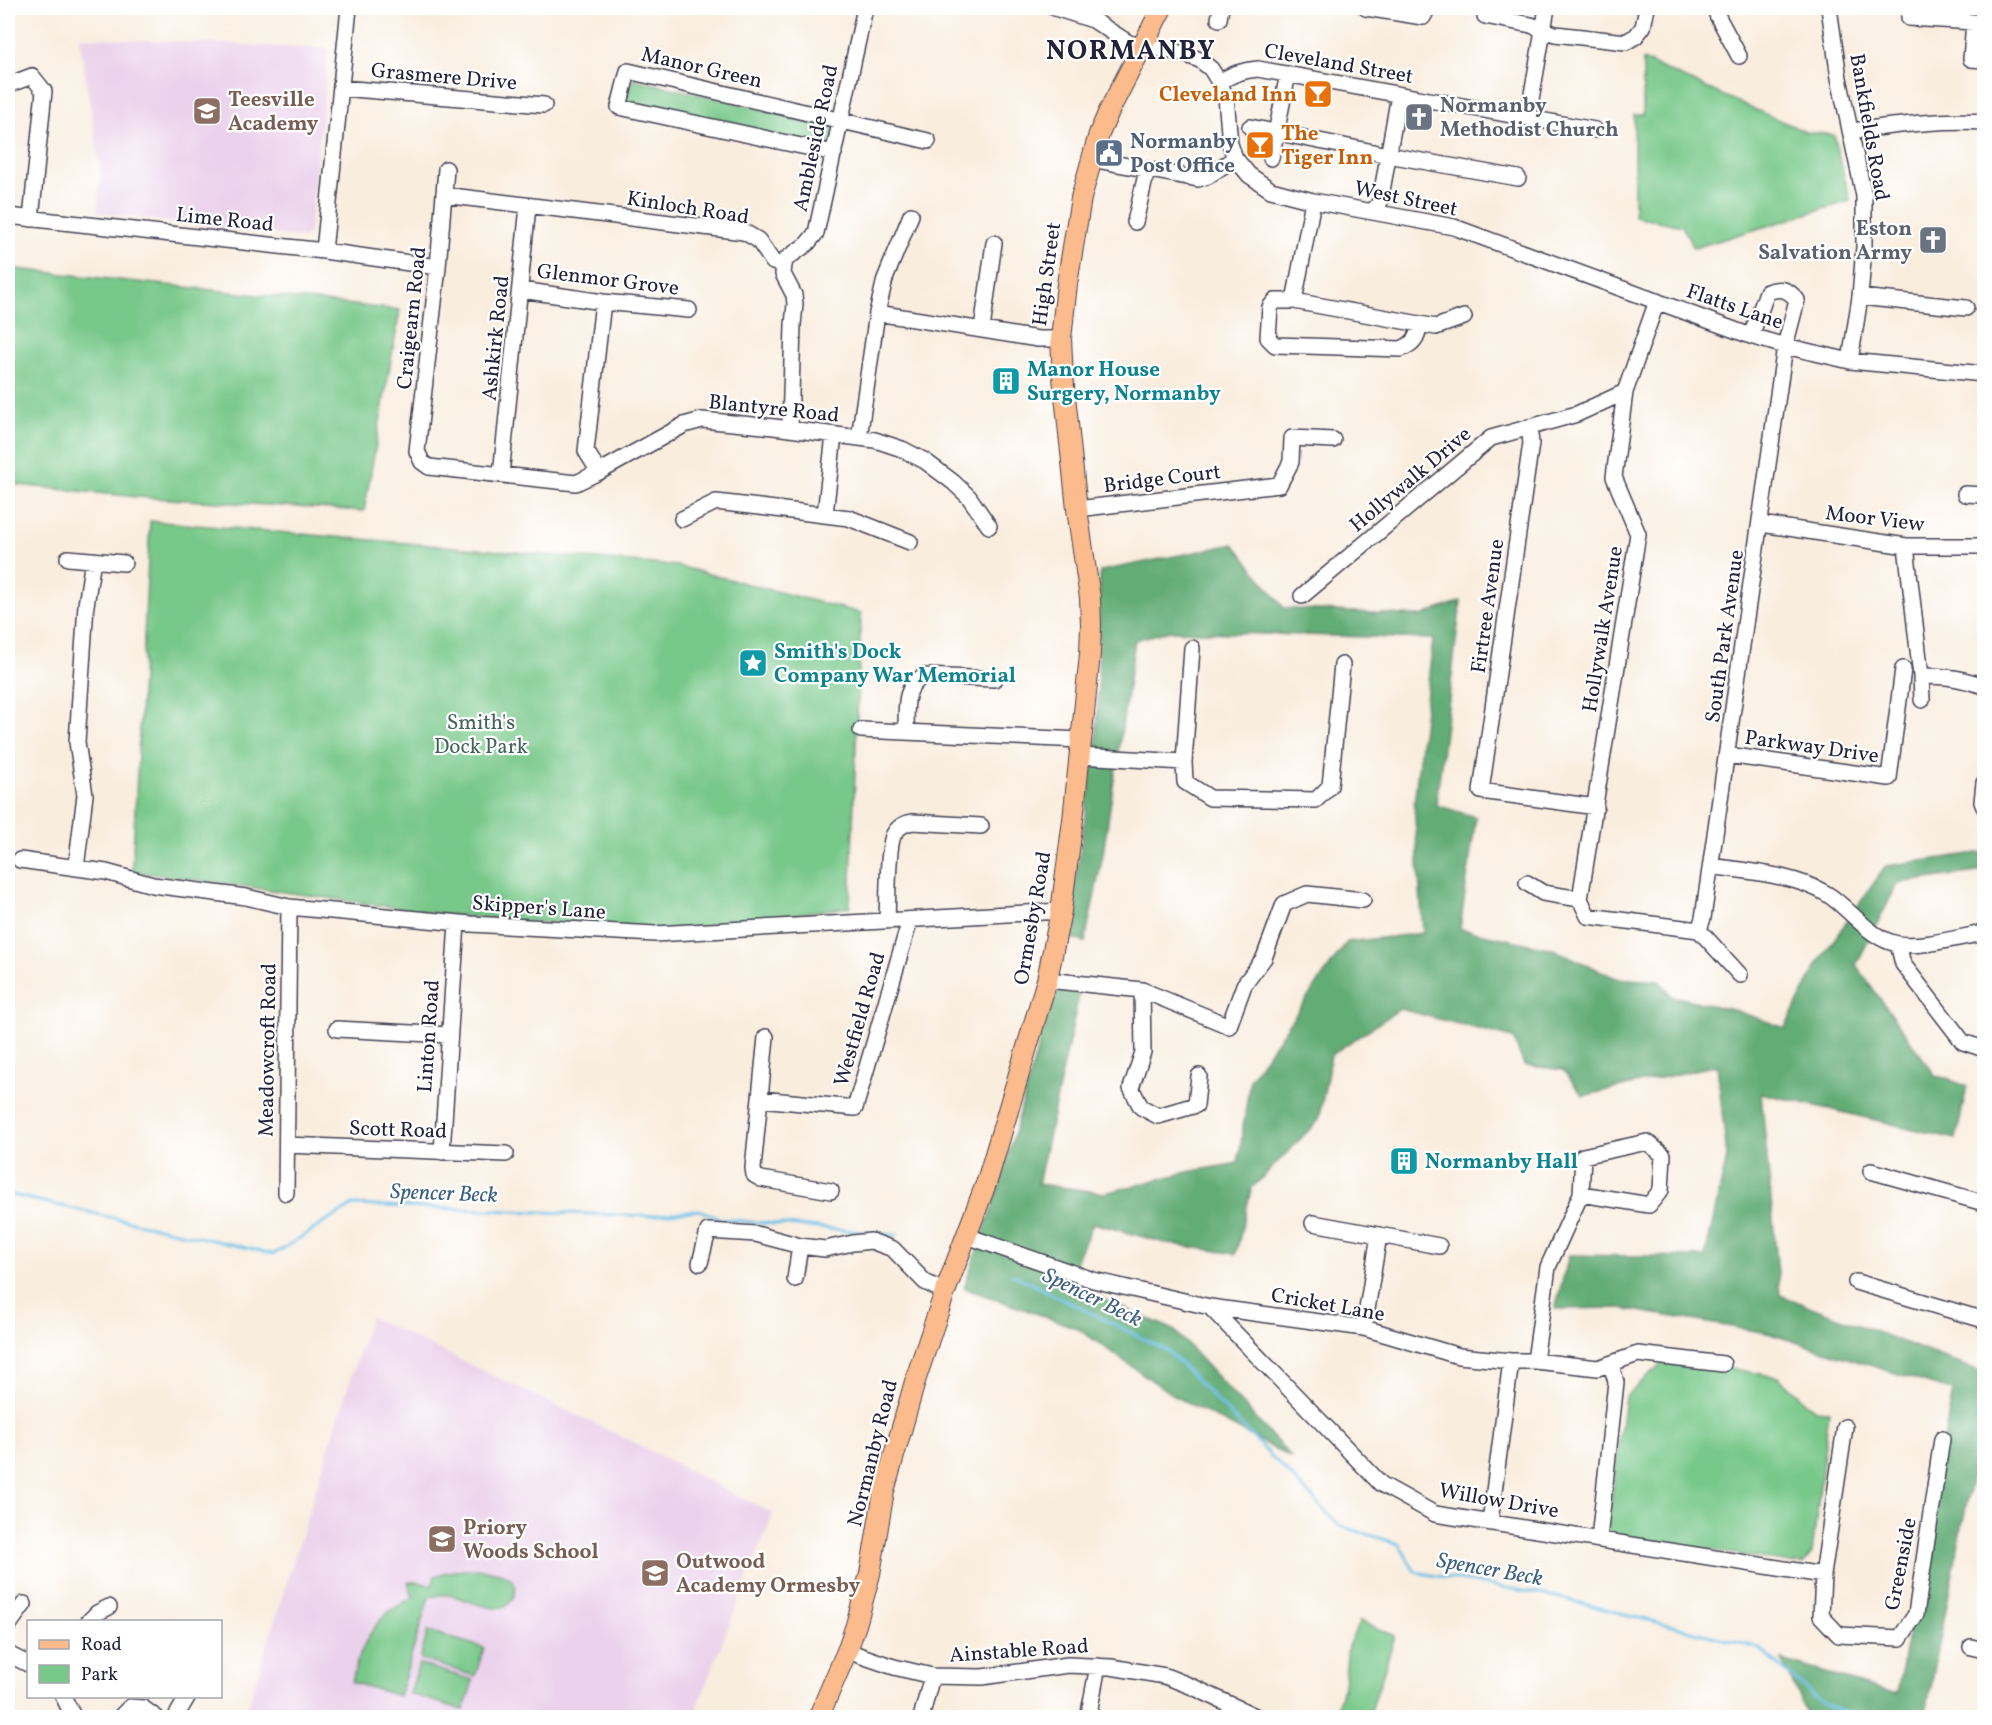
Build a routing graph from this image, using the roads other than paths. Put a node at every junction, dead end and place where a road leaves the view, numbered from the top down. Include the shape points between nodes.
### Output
1 (349, 8) edge
2 (865, 8) edge
3 (1055, 8) edge
4 (1162, 8) edge
5 (1366, 8) edge
6 (1428, 8) edge
7 (1547, 8) edge
8 (1647, 8) edge
9 (1718, 8) edge
10 (1829, 8) edge
11 (1910, 8) edge
12 (1485, 16) dead end
13 (1543, 29) junction
14 (1142, 46) junction
15 (1739, 56) dead end
16 (1984, 60) edge
17 (1288, 74) junction
18 (1219, 82) junction
19 (8, 85) edge
20 (341, 88) junction
21 (1399, 94) junction
22 (544, 105) dead end
23 (1528, 117) junction
24 (841, 121) junction
25 (1984, 122) edge
26 (1250, 127) dead end
27 (1595, 130) dead end
28 (1851, 131) junction
29 (1275, 132) junction
30 (928, 141) dead end
31 (834, 153) junction
32 (1388, 155) junction
33 (1235, 158) junction
34 (1271, 158) dead end
35 (1091, 159) junction
36 (446, 169) dead end
37 (1148, 170) junction
38 (1518, 178) dead end
39 (444, 195) junction
40 (1313, 201) junction
41 (528, 206) junction
42 (1376, 206) junction
43 (911, 215) dead end
44 (8, 216) edge
45 (31, 219) junction
46 (1135, 222) dead end
47 (1482, 237) joint
48 (994, 243) dead end
49 (324, 251) junction
50 (783, 265) junction
51 (438, 267) junction
52 (521, 290) junction
53 (1860, 297) junction
54 (1293, 301) junction
55 (1657, 301) junction
56 (603, 302) junction
57 (1966, 308) dead end
58 (689, 310) dead end
59 (877, 313) junction
60 (1464, 316) dead end
61 (1419, 325) junction
62 (982, 329) junction
63 (1751, 336) junction
64 (1061, 339) junction
65 (1785, 346) junction
66 (1850, 361) junction
67 (1984, 374) edge
68 (1625, 392) junction
69 (1529, 427) junction
70 (790, 429) junction
71 (834, 435) junction
72 (859, 438) junction
73 (1333, 440) dead end
74 (429, 467) joint
75 (599, 472) junction
76 (501, 475) junction
77 (1965, 494) dead end
78 (1984, 495) edge
79 (1077, 509) junction
80 (825, 514) junction
81 (682, 519) dead end
82 (1761, 524) junction
83 (989, 526) dead end
84 (910, 542) dead end
85 (1906, 546) junction
86 (1984, 546) edge
87 (68, 558) dead end
88 (93, 560) junction
89 (124, 563) dead end
90 (1302, 596) dead end
91 (1090, 598) joint
92 (1192, 648) dead end
93 (1342, 665) dead end
94 (1903, 669) dead end
95 (1921, 676) junction
96 (994, 679) dead end
97 (1984, 686) edge
98 (1922, 700) dead end
99 (861, 730) dead end
100 (906, 732) junction
101 (1081, 748) junction
102 (1727, 756) junction
103 (1184, 762) junction
104 (1984, 783) edge
105 (1596, 807) junction
106 (1984, 807) edge
107 (981, 826) dead end
108 (20, 860) dead end
109 (1711, 866) junction
110 (76, 867) junction
111 (1527, 883) dead end
112 (1580, 899) junction
113 (1363, 900) dead end
114 (290, 908) junction
115 (1061, 911) junction
116 (910, 920) junction
117 (887, 921) junction
118 (457, 923) junction
119 (1699, 930) junction
120 (1984, 933) edge
121 (1898, 944) junction
122 (1740, 975) dead end
123 (1047, 980) junction
124 (1142, 990) junction
125 (337, 1029) dead end
126 (449, 1035) junction
127 (766, 1037) dead end
128 (1984, 1049) edge
129 (1199, 1076) dead end
130 (760, 1099) junction
131 (287, 1145) junction
132 (442, 1152) junction
133 (506, 1154) dead end
134 (1871, 1171) dead end
135 (831, 1191) dead end
136 (286, 1193) dead end
137 (1581, 1194) junction
138 (1984, 1203) edge
139 (1313, 1223) dead end
140 (1379, 1235) junction
141 (967, 1236) junction
142 (800, 1246) junction
143 (1439, 1246) dead end
144 (700, 1263) dead end
145 (795, 1279) dead end
146 (1856, 1282) dead end
147 (945, 1292) junction
148 (1210, 1307) junction
149 (1984, 1320) edge
150 (1364, 1328) junction
151 (1511, 1361) junction
152 (1535, 1361) junction
153 (1611, 1364) junction
154 (1723, 1364) dead end
155 (1845, 1427) dead end
156 (1942, 1439) dead end
157 (1490, 1522) junction
158 (1599, 1539) junction
159 (1823, 1575) junction
160 (24, 1605) dead end
161 (109, 1607) dead end
162 (90, 1620) edge
163 (8, 1626) edge
164 (848, 1651) junction
165 (8, 1654) edge
166 (27, 1664) edge
167 (1098, 1666) junction
168 (932, 1676) junction
169 (64, 1698) edge
170 (187, 1698) edge
171 (127, 1702) edge
172 (1227, 1711) edge
173 (75, 1718) edge
174 (119, 1718) edge
175 (157, 1718) edge
176 (175, 1718) edge
177 (819, 1718) edge
178 (921, 1718) edge
179 (1088, 1718) edge
180 (1259, 1718) edge

1 - 20 street
2 - 24 street, Ambleside Road
3 - 14 street via 1093,20 1129,43
4 - 14 main road, High Street
5 - 6 street via 1423,17
7 - 13 street
8 - 13 street via 1643,27 1626,42 1555,34
9 - 15 street via 1717,15
10 - 28 street, Bankfields Road
11 - 16 street via 1909,18 1974,22 1971,59
12 - 13 street
13 - 23 street
14 - 18 street via 1200,60
14 - 35 main road, High Street via 1110,109
17 - 18 street, Cleveland Street via 1245,70
17 - 21 street, Cleveland Street
17 - 29 street
18 - 33 street via 1226,97
19 - 45 street via 32,76 44,91
20 - 22 street, Grasmere Drive
20 - 49 street
21 - 23 street, Cleveland Street
21 - 32 street
23 - 27 street, Cleveland Street
24 - 30 street
24 - 31 street, Ambleside Road
24 - 31 street, Manor Green via 628,71 620,106
25 - 28 street via 1922,123
26 - 29 street
28 - 53 street, Bankfields Road via 1864,196
29 - 32 street
29 - 34 street
31 - 50 street, Ambleside Road via 816,233
32 - 38 street
32 - 42 street
33 - 37 street via 1198,179
33 - 40 street, West Street via 1249,175 1271,190
35 - 37 street
35 - 64 main road, High Street via 1072,252
36 - 39 street, Craigearn Road
37 - 46 street
39 - 41 street, Kinloch Road
39 - 51 street, Craigearn Road
40 - 42 street, West Street
40 - 54 street
41 - 50 street, Kinloch Road via 744,232 758,240 773,262
41 - 52 street, Ashkirk Road
42 - 47 street, West Street
43 - 59 street via 885,279
44 - 45 street, Lime Road
45 - 49 street, Lime Road
47 - 55 street, Flatts Lane
48 - 62 street
49 - 51 street, Lime Road
50 - 70 street, Kinloch Road via 795,304
51 - 74 street, Craigearn Road via 417,451
52 - 56 street, Glenmor Grove
52 - 76 street, Ashkirk Road
53 - 57 street
53 - 66 street, Bankfields Road
54 - 61 street
54 - 61 street via 1275,301 1270,307 1268,338 1275,345 1401,349 1417,337
55 - 63 street, Flatts Lane
55 - 68 street, Hollywalk Avenue
56 - 58 street, Glenmor Grove
56 - 75 street via 586,451
59 - 62 street
59 - 72 street
60 - 61 street via 1436,327
62 - 64 street
63 - 65 street, Flatts Lane
63 - 65 street, South Park Avenue via 1767,292 1789,291 1797,300
64 - 79 main road, High Street
65 - 66 street, Flatts Lane
65 - 82 street, South Park Avenue
66 - 67 street, Flatts Lane
68 - 69 street, Hollywalk Drive via 1576,414
68 - 105 street, Hollywalk Avenue via 1614,477 1638,534
69 - 90 street, Hollywalk Drive via 1491,438
69 - 105 street, Firtree Avenue via 1531,443 1481,791
70 - 71 street, Blantyre Road
70 - 75 street, Blantyre Road via 702,420 684,425
71 - 72 street, Blantyre Road
71 - 80 street
72 - 83 street, Blantyre Road via 902,449 925,461 969,497
73 - 79 street, Bridge Court via 1292,438 1291,462 1279,485
74 - 76 street, Blantyre Road
75 - 76 street, Blantyre Road via 576,483
77 - 78 street
79 - 91 main road, High Street
80 - 81 street via 716,502
80 - 84 street via 849,518
82 - 85 street, Moor View
82 - 102 street, South Park Avenue
85 - 86 street, Moor View
85 - 95 street
87 - 88 street
88 - 89 street
88 - 110 street via 86,605 77,742 85,795
91 - 101 main road, Ormesby Road via 1090,654
92 - 103 street
93 - 103 street via 1330,786 1316,800 1210,798 1185,782
94 - 102 street, Parkway Drive via 1889,778
95 - 97 street via 1956,677
95 - 98 street
96 - 100 street via 924,676 917,680 908,692
99 - 100 street
100 - 101 street
101 - 103 street
101 - 115 main road, Ormesby Road
102 - 109 street, South Park Avenue
104 - 106 street
105 - 112 street, Hollywalk Avenue
107 - 117 street via 913,822 898,829 891,842
108 - 110 street, Skipper's Lane
109 - 119 street, South Park Avenue
109 - 121 street via 1799,880 1828,894 1880,938
110 - 114 street, Skipper's Lane via 153,885 246,897
111 - 112 street via 1543,893
112 - 119 street via 1588,916
113 - 124 street via 1307,894 1284,904 1264,958 1244,985 1228,1026
114 - 118 street, Skipper's Lane
114 - 131 street, Meadowcroft Road
115 - 116 street, Skipper's Lane
115 - 123 main road, Ormesby Road
116 - 117 street, Skipper's Lane
116 - 130 street, Westfield Road via 855,1107
117 - 118 street, Skipper's Lane via 655,934
118 - 126 street, Linton Road
119 - 122 street
120 - 121 street
121 - 128 street via 1903,964 1963,1042
123 - 124 street
123 - 141 main road, Ormesby Road
124 - 129 street via 1143,1052 1131,1088 1141,1107 1158,1116 1196,1105
125 - 126 street
126 - 132 street, Linton Road
127 - 130 street
130 - 135 street via 754,1175
131 - 132 street, Scott Road
131 - 136 street, Meadowcroft Road
132 - 133 street, Scott Road
134 - 138 street
137 - 137 street via 1583,1156 1647,1142 1663,1155 1661,1190 1649,1205
137 - 152 street via 1548,1267
139 - 140 street
140 - 143 street
140 - 150 street
141 - 147 main road, Normanby Road
141 - 148 street, Cricket Lane via 1093,1280
142 - 144 street via 756,1234 708,1231
142 - 145 street
142 - 147 street via 825,1249 871,1241 893,1249 925,1282
146 - 149 street
147 - 164 main road, Normanby Road via 884,1491 864,1600
148 - 150 street, Cricket Lane
148 - 157 street, Willow Drive via 1381,1484 1435,1514
150 - 151 street, Cricket Lane via 1459,1356
151 - 152 street, Cricket Lane
151 - 157 street
152 - 153 street, Cricket Lane via 1598,1368
153 - 154 street, Cricket Lane via 1638,1354
153 - 158 street via 1617,1382
155 - 159 street
156 - 159 street, Greenside via 1916,1614 1900,1638 1839,1635 1821,1616
157 - 158 street, Willow Drive
158 - 159 street, Willow Drive
160 - 163 street
161 - 162 street
164 - 168 street, Ainstable Road
164 - 177 main road, Normanby Road
165 - 166 street
167 - 168 street, Ainstable Road via 1068,1665 982,1677
167 - 172 street, Ainstable Road via 1165,1676 1193,1687
167 - 179 street
168 - 178 street
169 - 173 street
170 - 176 street
171 - 174 street
171 - 175 street
172 - 180 street, Ainstable Road

